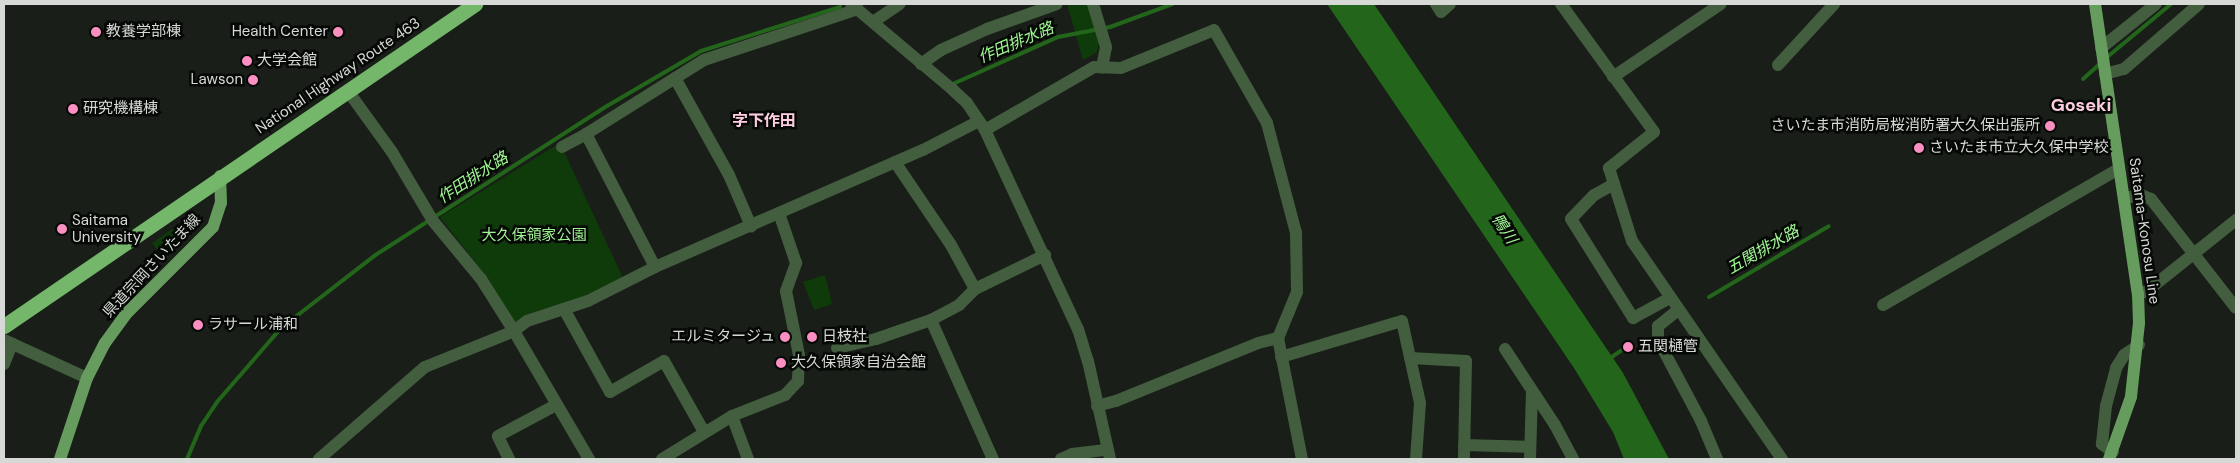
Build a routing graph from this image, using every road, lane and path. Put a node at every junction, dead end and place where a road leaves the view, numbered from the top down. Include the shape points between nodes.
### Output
1 (475, 4) edge
2 (900, 4) edge
3 (1057, 4) edge
4 (1093, 4) edge
5 (1436, 4) edge
6 (1450, 4) edge
7 (1561, 4) edge
8 (1721, 4) edge
9 (1834, 4) edge
10 (2095, 4) edge
11 (2156, 4) edge
12 (2199, 4) edge
13 (854, 6) edge
14 (872, 22) junction
15 (2103, 60) junction
16 (921, 64) junction
17 (1778, 65) dead end
18 (1102, 68) junction
19 (1613, 76) junction
20 (675, 78) junction
21 (348, 91) junction
22 (982, 125) junction
23 (586, 134) junction
24 (562, 147) dead end
25 (895, 162) junction
26 (2119, 169) junction
27 (220, 176) junction
28 (1614, 184) junction
29 (2124, 198) junction
30 (780, 213) junction
31 (2236, 220) edge
32 (751, 226) junction
33 (1045, 255) junction
34 (2194, 256) junction
35 (655, 267) junction
36 (975, 289) junction
37 (2138, 294) junction
38 (1670, 298) junction
39 (1883, 305) dead end
40 (2236, 308) edge
41 (564, 309) junction
42 (1678, 310) junction
43 (931, 320) junction
44 (4, 326) edge
45 (514, 331) junction
46 (1278, 338) junction
47 (8, 342) edge
48 (2139, 345) junction
49 (837, 348) dead end
50 (1505, 348) dead end
51 (1282, 357) junction
52 (1410, 358) junction
53 (4, 364) edge
54 (87, 378) junction
55 (1532, 391) junction
56 (556, 405) junction
57 (1097, 406) junction
58 (732, 416) junction
59 (704, 432) junction
60 (1464, 445) junction
61 (1530, 453) edge
62 (1108, 455) edge
63 (2111, 456) edge
64 (60, 459) edge
65 (319, 459) edge
66 (509, 459) edge
67 (590, 459) edge
68 (662, 459) edge
69 (748, 459) edge
70 (993, 459) edge
71 (1061, 459) edge
72 (1302, 459) edge
73 (1416, 459) edge
74 (1464, 459) edge
75 (1573, 459) edge
76 (1717, 459) edge
77 (1782, 459) edge

1 - 21 highway, National Highway Route 463
2 - 14 street
3 - 16 street via 987,29 941,50
4 - 18 street via 1106,47
5 - 6 street via 1442,12
7 - 19 street
8 - 19 street
9 - 17 street
10 - 15 main road, Saitama-Konosu Line
11 - 15 street
12 - 15 street via 2124,69
13 - 14 street
13 - 20 street via 704,60
14 - 16 street
15 - 26 main road, Saitama-Konosu Line
16 - 22 street via 967,103
18 - 22 street via 1094,67
18 - 46 street via 1121,68 1214,30 1267,123 1296,233 1297,292
19 - 28 street via 1654,132 1610,168
20 - 23 street
20 - 32 street via 729,174
21 - 27 highway, National Highway Route 463
21 - 45 street via 392,152 431,218 481,279
22 - 25 street
22 - 33 street
23 - 24 street
23 - 35 street
25 - 30 street
25 - 36 street via 951,244
26 - 29 main road, Saitama-Konosu Line
26 - 39 street
27 - 44 highway, National Highway Route 463
27 - 54 main road, 県道宗岡さいたま線 via 221,203 213,227 126,314 105,343
28 - 38 street via 1632,242
28 - 38 street via 1594,195 1571,219 1632,318
29 - 34 street via 2148,197
29 - 37 main road, Saitama-Konosu Line
30 - 32 street
30 - 58 street via 796,263 786,291 799,355 798,381 785,395
31 - 34 street
32 - 35 street
33 - 36 street
33 - 57 street via 1078,329
34 - 37 street via 2147,291
34 - 40 street
35 - 41 street via 588,301
36 - 43 street via 959,305
37 - 48 main road, Saitama-Konosu Line
38 - 42 street
41 - 45 street via 527,321
41 - 59 street via 610,392 664,361
42 - 76 street via 1658,326 1658,340 1701,421
42 - 77 street
43 - 49 street via 876,339
43 - 70 street
45 - 56 street
45 - 65 street via 425,367
46 - 51 street
46 - 57 street via 1258,343 1116,402
47 - 53 street
47 - 54 street
48 - 63 main road, Saitama-Konosu Line via 2132,396
48 - 63 street via 2124,354 2116,368 2106,406 2102,444
50 - 55 street
51 - 52 street via 1402,321
51 - 72 street
52 - 60 street via 1466,361
52 - 73 street via 1420,403
54 - 64 main road, 県道宗岡さいたま線
55 - 61 street
55 - 75 street
56 - 66 street via 498,436
56 - 67 street
57 - 62 street
58 - 59 street
58 - 69 street
59 - 68 street
60 - 61 street
60 - 74 street
62 - 71 street via 1072,454

